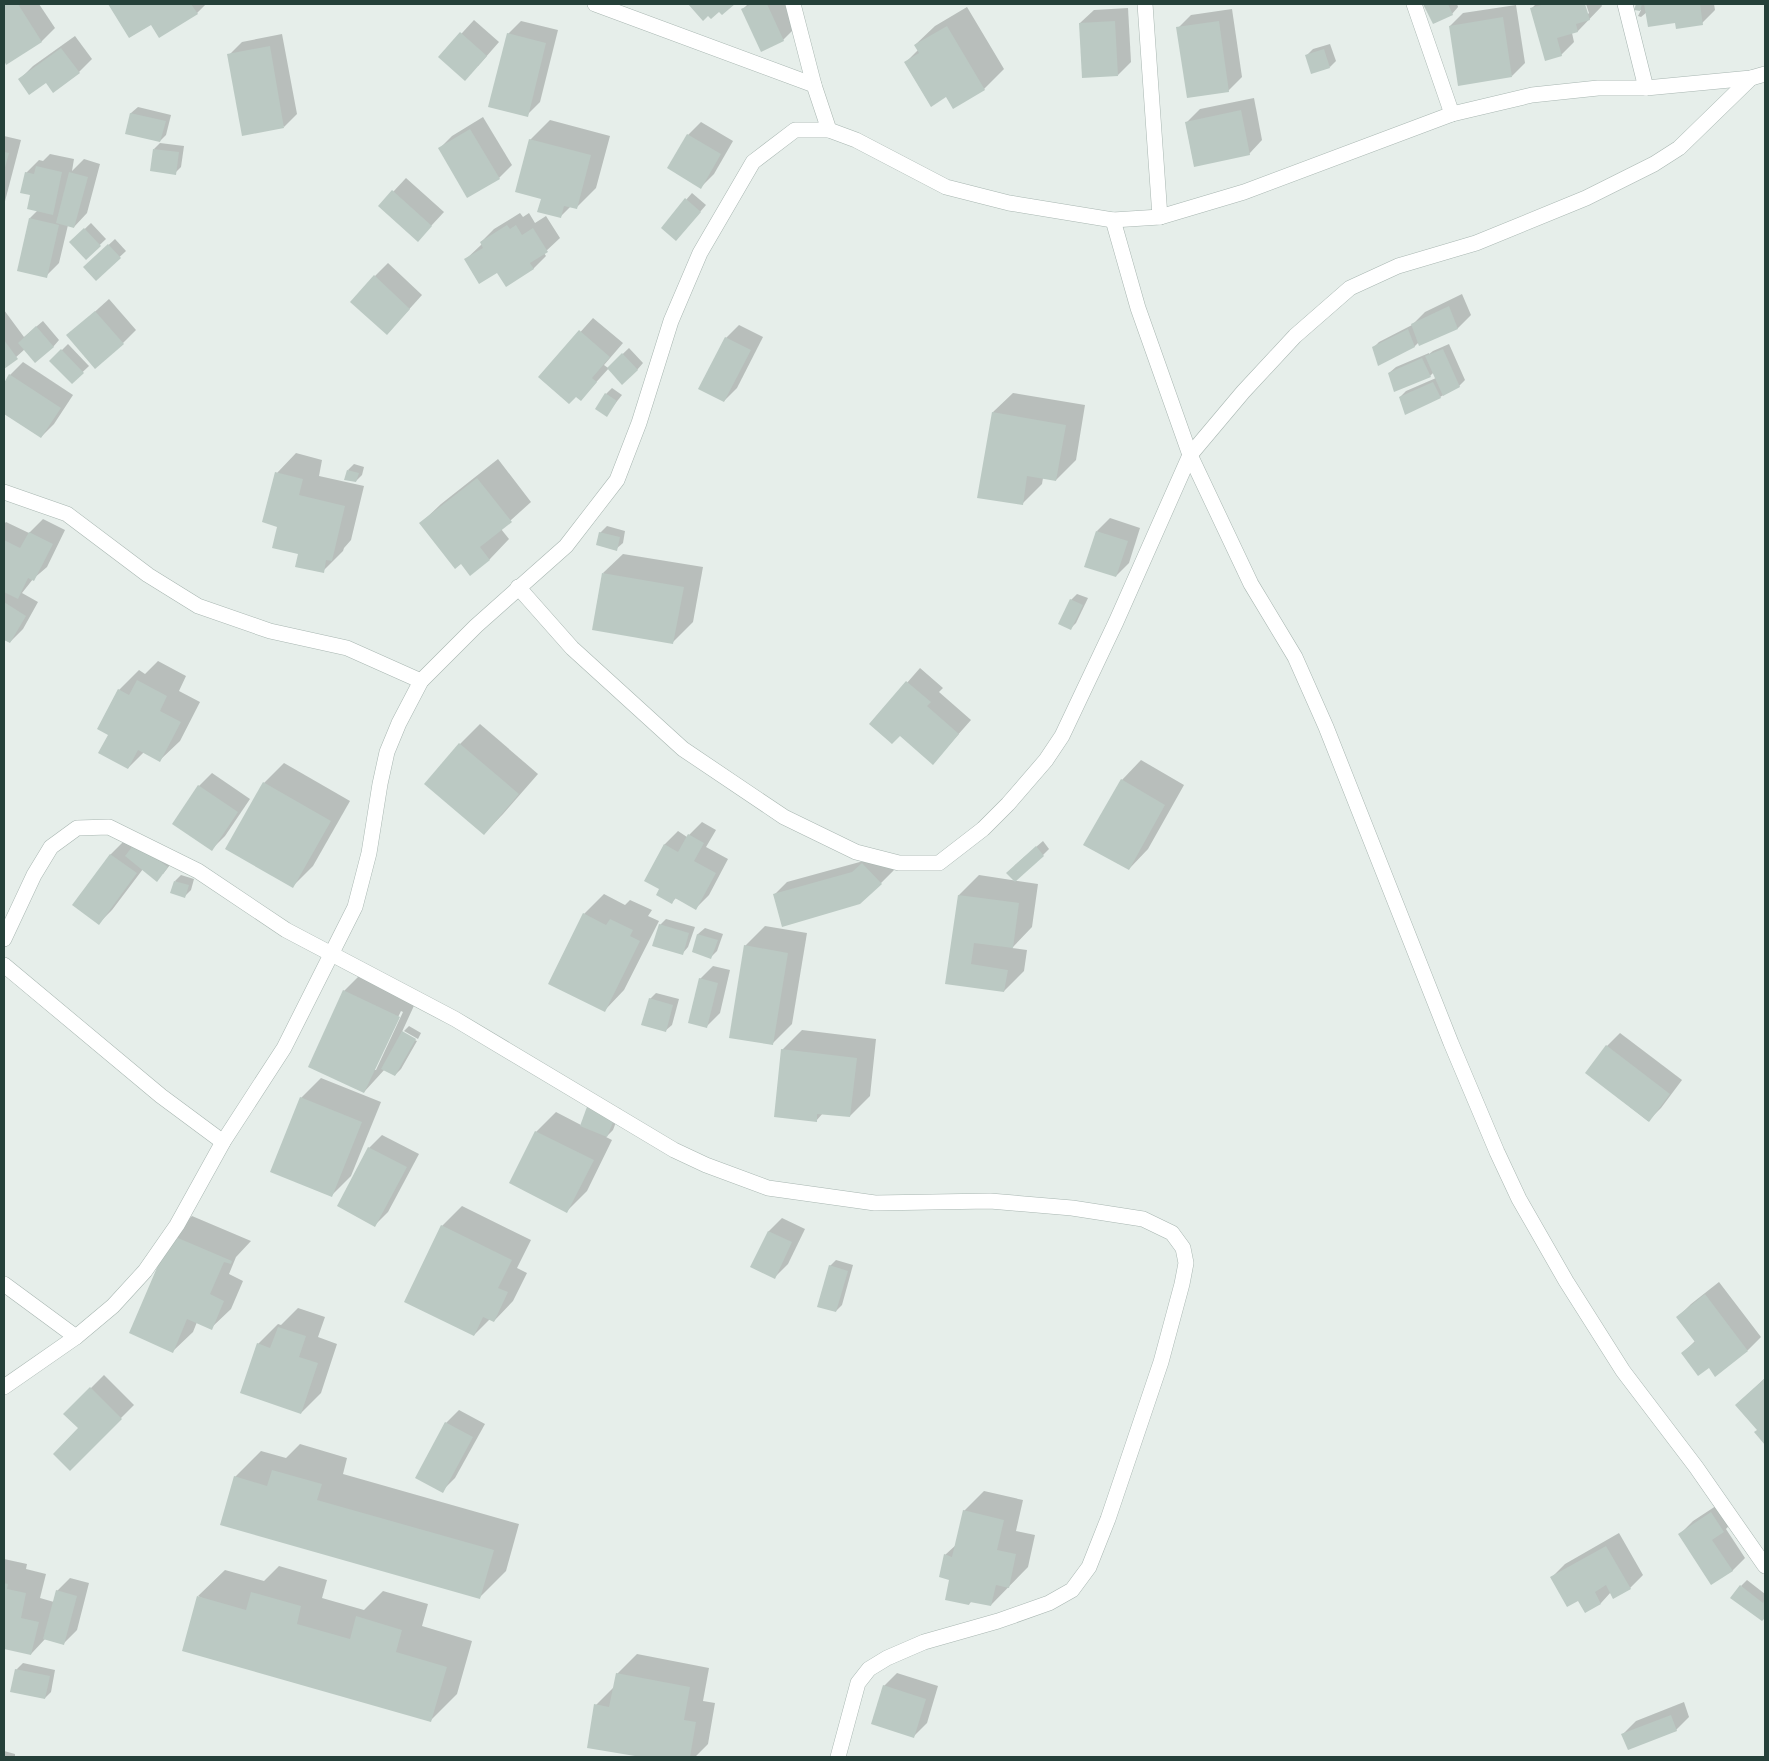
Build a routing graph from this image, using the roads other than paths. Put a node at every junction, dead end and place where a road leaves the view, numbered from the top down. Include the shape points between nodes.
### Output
1 (595, 4) edge
2 (793, 4) edge
3 (1145, 4) edge
4 (1414, 4) edge
5 (1625, 4) edge
6 (1758, 76) edge
7 (814, 85) junction
8 (1646, 88) junction
9 (1452, 114) junction
10 (829, 130) junction
11 (1160, 217) junction
12 (1113, 220) junction
13 (1190, 455) junction
14 (4, 492) edge
15 (518, 587) junction
16 (421, 681) junction
17 (4, 939) edge
18 (330, 954) junction
19 (4, 965) edge
20 (223, 1142) junction
21 (4, 1284) edge
22 (76, 1337) junction
23 (4, 1386) edge
24 (1765, 1566) edge
25 (838, 1757) edge

1 - 7 street
2 - 7 street
3 - 11 street
4 - 9 street
5 - 8 street
6 - 8 street
6 - 13 street via 1680,148 1654,164 1586,198 1476,243 1398,266 1350,288 1295,336
7 - 10 street
8 - 9 street via 1598,88 1532,95
9 - 11 street via 1244,192
10 - 12 street via 856,140 946,187 1008,203
10 - 15 street via 795,130 753,162 700,253 672,320 617,480 566,546
11 - 12 street
12 - 13 street via 1138,308
13 - 15 street via 1062,736 1008,804 983,829 939,863 899,863 856,852 784,817 683,749 572,648
13 - 24 street via 1251,584 1295,657 1318,709 1451,1043 1519,1199 1623,1371
14 - 16 street via 67,514 148,575 198,606 270,631 347,648
15 - 16 street
16 - 18 street via 387,752 369,853 355,907
17 - 18 street via 51,847 77,828 109,827 198,871 286,930
18 - 20 street via 284,1048
18 - 25 street via 455,1019 674,1150 768,1188 875,1203 990,1201 1106,1212 1143,1219 1172,1233 1183,1248 1186,1263 1161,1362 1089,1567 1072,1590 1049,1603 924,1642 869,1668 858,1683
19 - 20 street via 161,1096
20 - 22 street via 177,1225 145,1271 113,1306
21 - 22 street
22 - 23 street

